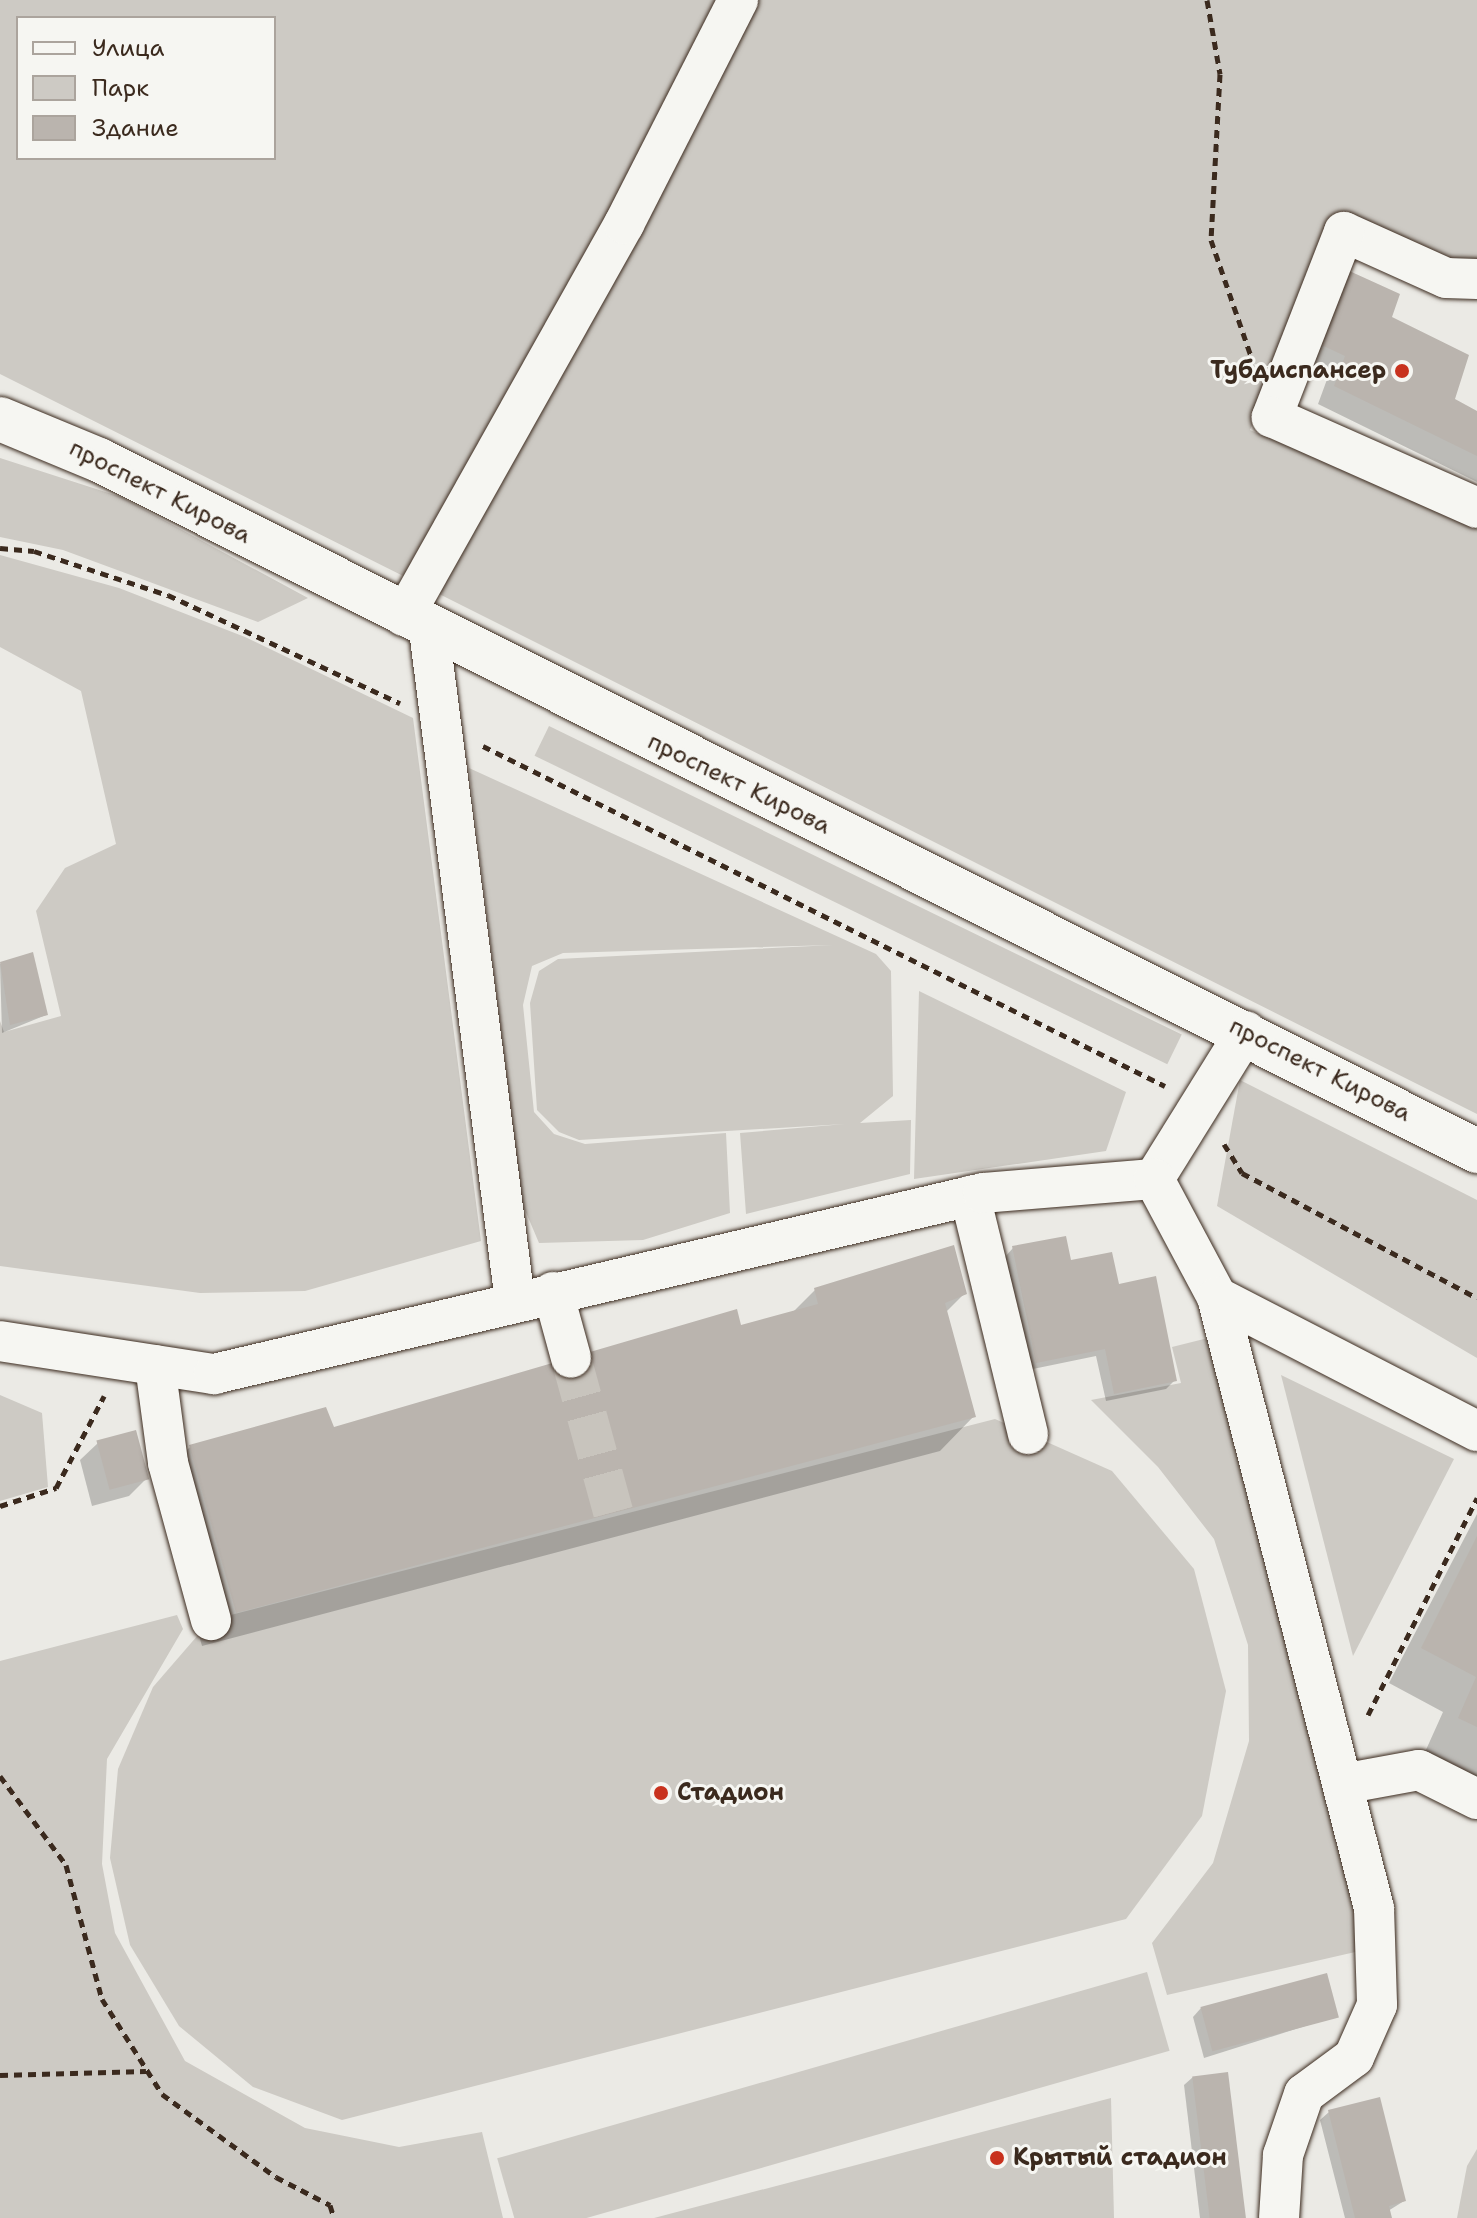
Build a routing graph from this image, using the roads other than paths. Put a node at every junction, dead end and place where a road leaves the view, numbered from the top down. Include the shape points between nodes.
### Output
1 (736, 1) edge
2 (1477, 279) edge
3 (0, 419) edge
4 (1477, 508) edge
5 (416, 623) junction
6 (1246, 1031) junction
7 (1477, 1151) edge
8 (1154, 1179) junction
9 (970, 1196) junction
10 (534, 1297) junction
11 (1217, 1297) junction
12 (0, 1341) edge
13 (571, 1358) tunnel mouth
14 (139, 1362) junction
15 (1477, 1431) edge
16 (1028, 1434) dead end
17 (211, 1620) dead end
18 (1345, 1774) junction
19 (1477, 1799) edge
20 (1279, 2218) edge

1 - 5 lane
2 - 4 lane via 1446,278 1344,232 1272,417
3 - 5 main road, проспект Кирова via 99,460
5 - 6 main road, проспект Кирова
5 - 10 lane via 441,724
6 - 7 main road, проспект Кирова
6 - 8 lane
8 - 9 lane
8 - 11 lane
9 - 10 lane
9 - 16 lane
10 - 13 lane
10 - 14 lane via 214,1374
11 - 15 lane
11 - 18 lane
12 - 14 lane
14 - 17 lane
18 - 19 lane via 1419,1770
18 - 20 lane via 1374,1908 1377,2005 1354,2057 1304,2094 1283,2155

